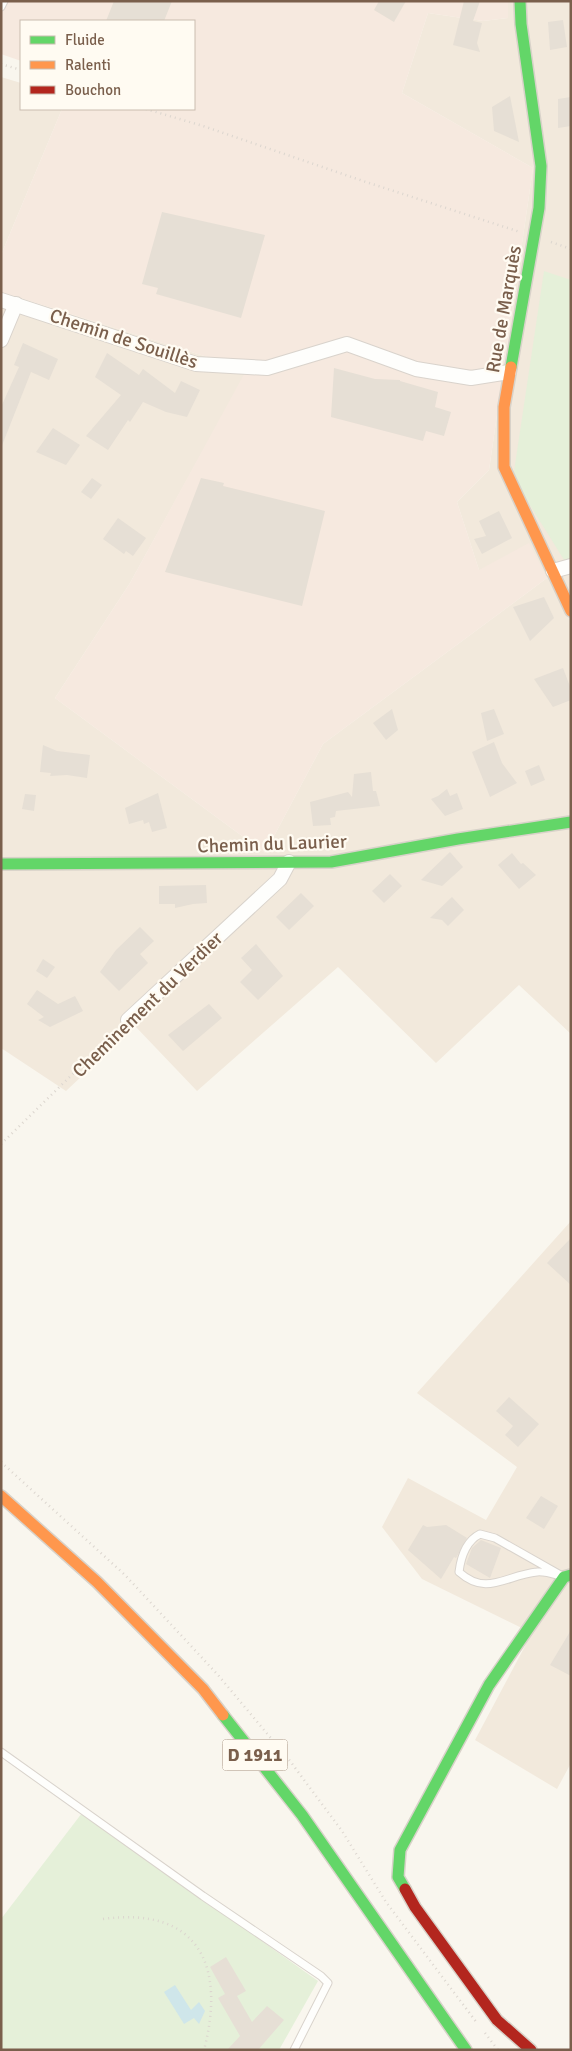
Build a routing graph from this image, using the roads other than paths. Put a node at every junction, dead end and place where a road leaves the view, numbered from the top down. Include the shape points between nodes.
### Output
1 (4, 1) edge
2 (520, 1) edge
3 (1, 7) edge
4 (1, 300) edge
5 (16, 304) junction
6 (1, 340) edge
7 (509, 372) junction
8 (571, 566) edge
9 (553, 571) junction
10 (571, 610) edge
11 (571, 822) edge
12 (289, 862) junction
13 (1, 864) edge
14 (128, 1020) road end
15 (1, 1496) edge
16 (567, 1576) edge
17 (1, 1752) edge
18 (294, 2050) edge
19 (466, 2050) edge
20 (531, 2050) edge

1 - 3 lane
2 - 7 street, Rue de Marquès via 542,166 534,237
4 - 5 street, Chemin de Souillès
5 - 6 street
5 - 7 street, Chemin de Souillès via 196,364 267,368 347,344 416,369 471,378
7 - 9 street, Rue de Marquès via 504,408 504,467
8 - 9 street
9 - 10 street, Rue de Marquès
11 - 12 street, Chemin du Laurier via 477,835 331,862
12 - 13 street, Chemin du Laurier
12 - 14 street, Cheminement du Verdier via 280,879
15 - 19 street, D 1911 via 97,1582 203,1689 302,1815
16 - 16 lane via 495,1538 480,1534 467,1545 459,1572 467,1579 485,1585 538,1572
16 - 20 street via 489,1685 400,1850 398,1877 415,1907 497,2020
17 - 18 lane via 321,1976 328,1984

